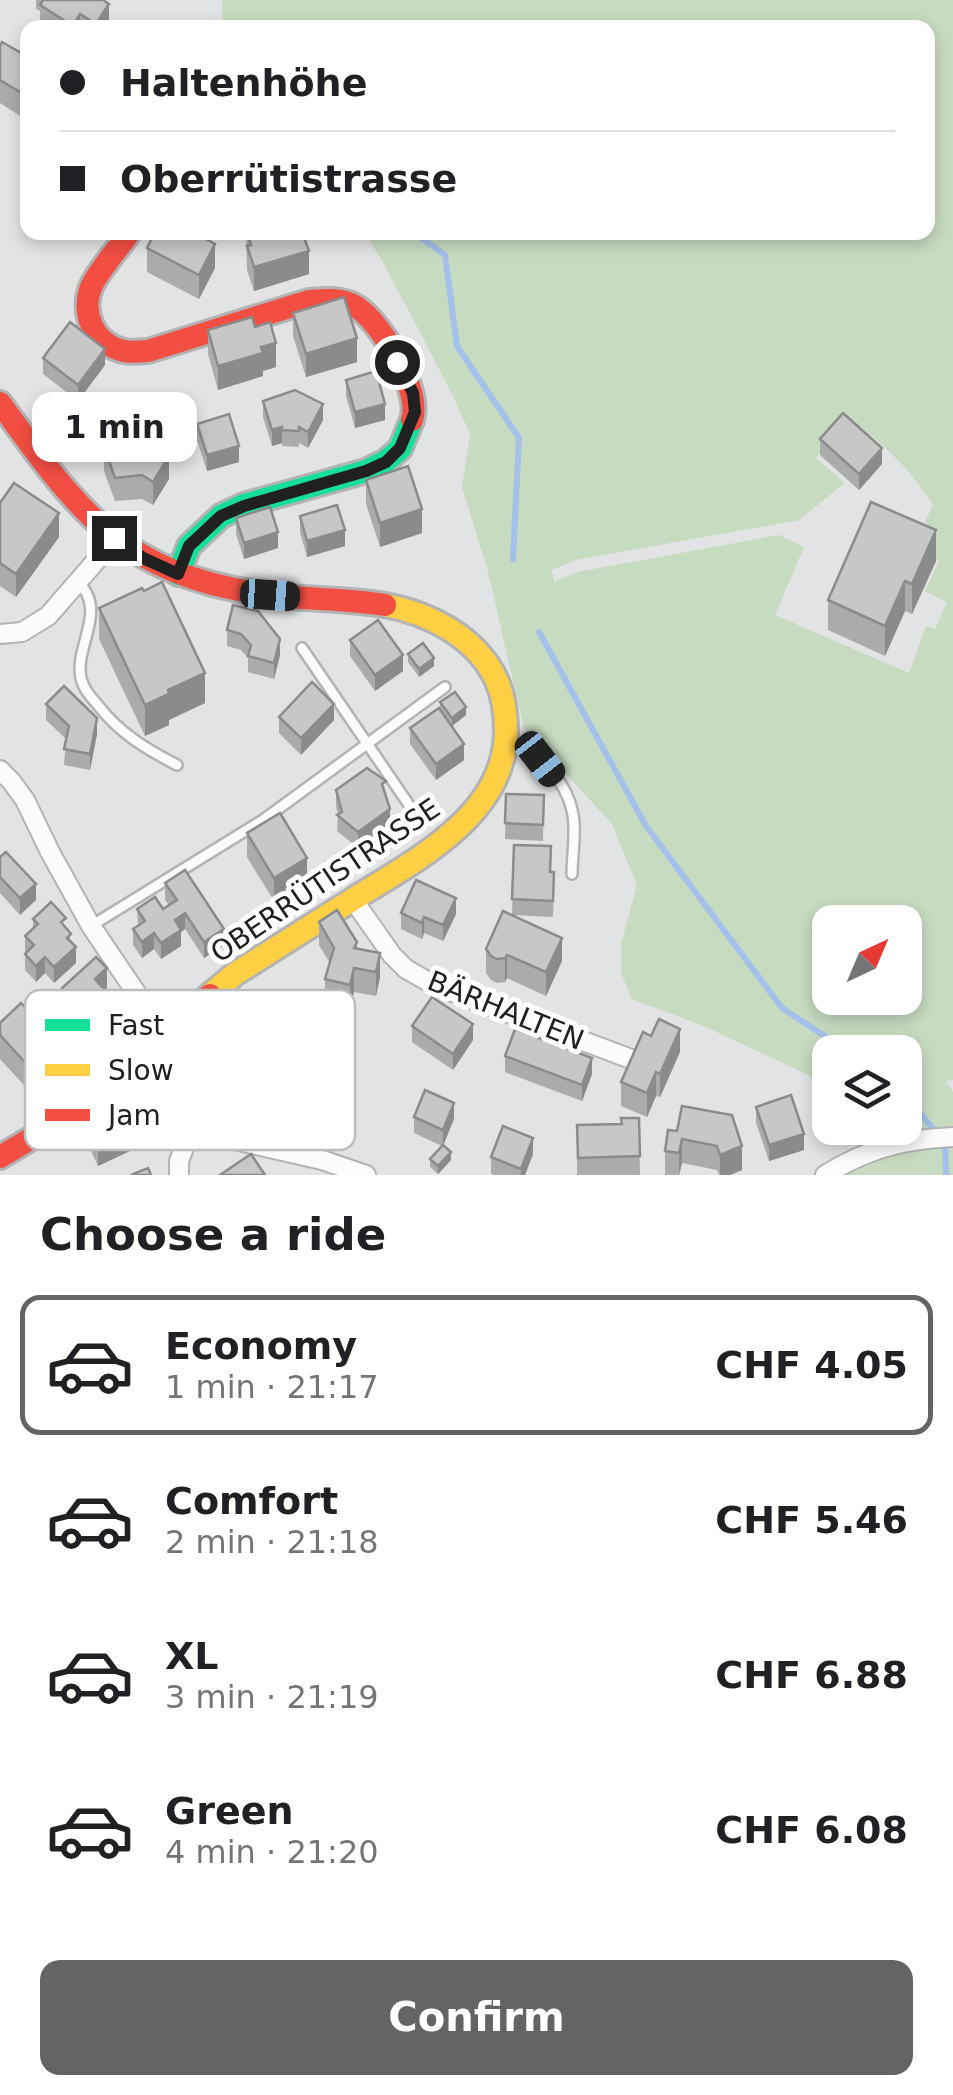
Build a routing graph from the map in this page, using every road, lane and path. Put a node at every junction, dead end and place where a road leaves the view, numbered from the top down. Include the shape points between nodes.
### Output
1 (124, 240) edge
2 (0, 404) edge
3 (114, 538) junction
4 (178, 574) junction
5 (76, 581) junction
6 (0, 634) edge
7 (302, 648) dead end
8 (445, 687) dead end
9 (368, 744) junction
10 (506, 744) junction
11 (178, 766) dead end
12 (0, 770) edge
13 (422, 824) dead end
14 (572, 874) dead end
15 (354, 901) junction
16 (92, 926) junction
17 (135, 990) edge
18 (216, 990) edge
19 (631, 1059) edge
20 (953, 1136) edge
21 (25, 1142) edge
22 (183, 1150) edge
23 (278, 1150) edge
24 (0, 1157) edge
25 (178, 1175) edge
26 (366, 1175) edge
27 (824, 1175) edge

1 - 4 street via 87,299 92,330 103,342 125,352 148,351 334,299 352,304 381,330 413,393 409,431 386,462 221,516 189,546
2 - 3 street, OBERRÜTISTRASSE via 59,484
3 - 4 street, OBERRÜTISTRASSE
3 - 5 street
4 - 10 street, OBERRÜTISTRASSE via 221,587 423,613 458,634 492,670 503,696
5 - 6 street via 32,628
5 - 11 lane via 90,605 79,673 83,687 115,726
7 - 9 lane
8 - 9 lane
9 - 13 lane
9 - 16 lane via 262,820
10 - 14 lane via 540,759 572,806
10 - 15 street, OBERRÜTISTRASSE via 493,785 456,830
12 - 16 street via 25,800
15 - 18 street, OBERRÜTISTRASSE
15 - 19 street, BÄRHALTEN via 392,955 434,986
16 - 17 street
20 - 27 street via 915,1138
21 - 24 street, OBERRÜTISTRASSE
22 - 25 street
23 - 26 street

